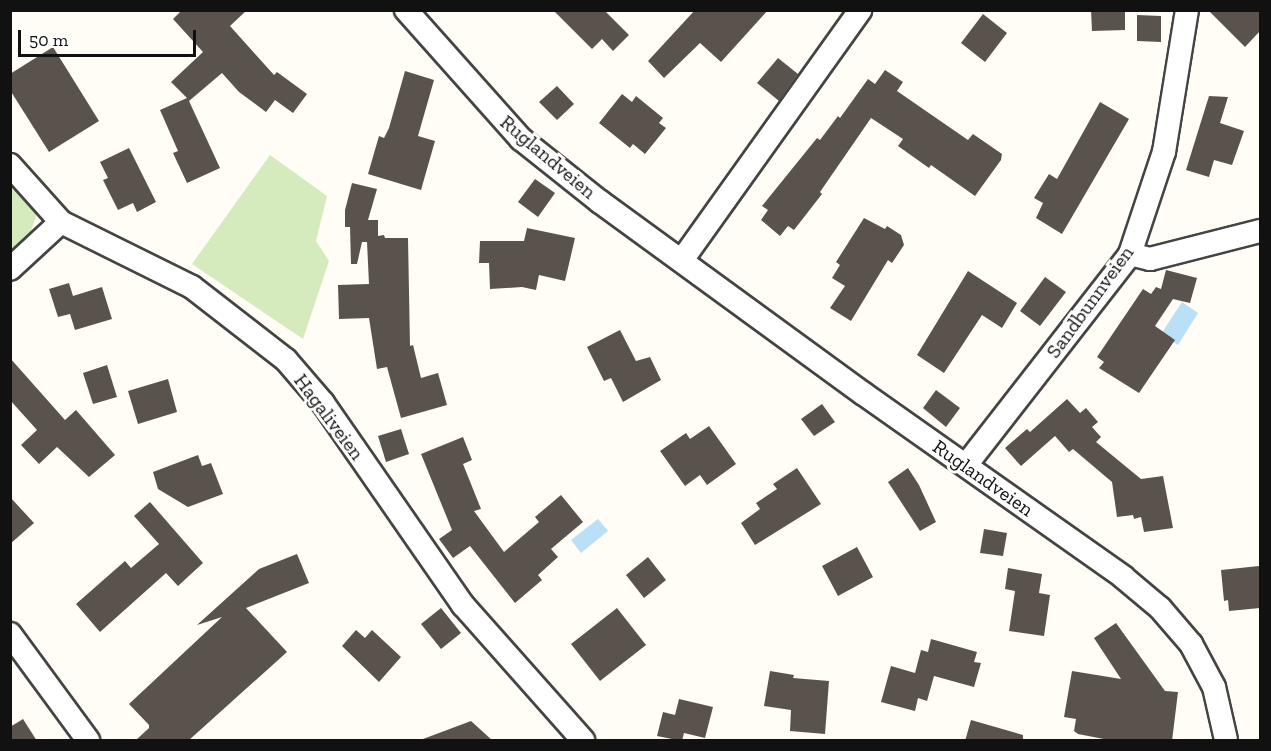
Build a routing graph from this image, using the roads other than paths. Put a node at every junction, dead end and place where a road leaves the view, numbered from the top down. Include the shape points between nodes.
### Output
1 (406, 10) edge
2 (860, 10) edge
3 (1187, 10) edge
4 (10, 165) edge
5 (61, 222) junction
6 (1260, 231) edge
7 (1130, 254) junction
8 (682, 260) junction
9 (10, 269) edge
10 (966, 465) junction
11 (10, 634) edge
12 (88, 741) edge
13 (583, 741) edge
14 (1226, 741) edge

1 - 8 street, Ruglandveien via 521,139
2 - 8 street
3 - 7 street, Sandbunnveien via 1164,152
4 - 5 street, Hagaliveien
5 - 9 street
5 - 13 street, Hagaliveien via 192,287 286,360 323,403 463,605
6 - 7 street via 1150,259
7 - 10 street, Sandbunnveien
8 - 10 street, Ruglandveien
10 - 14 street, Ruglandveien via 1160,608 1191,644 1214,687
11 - 12 street

